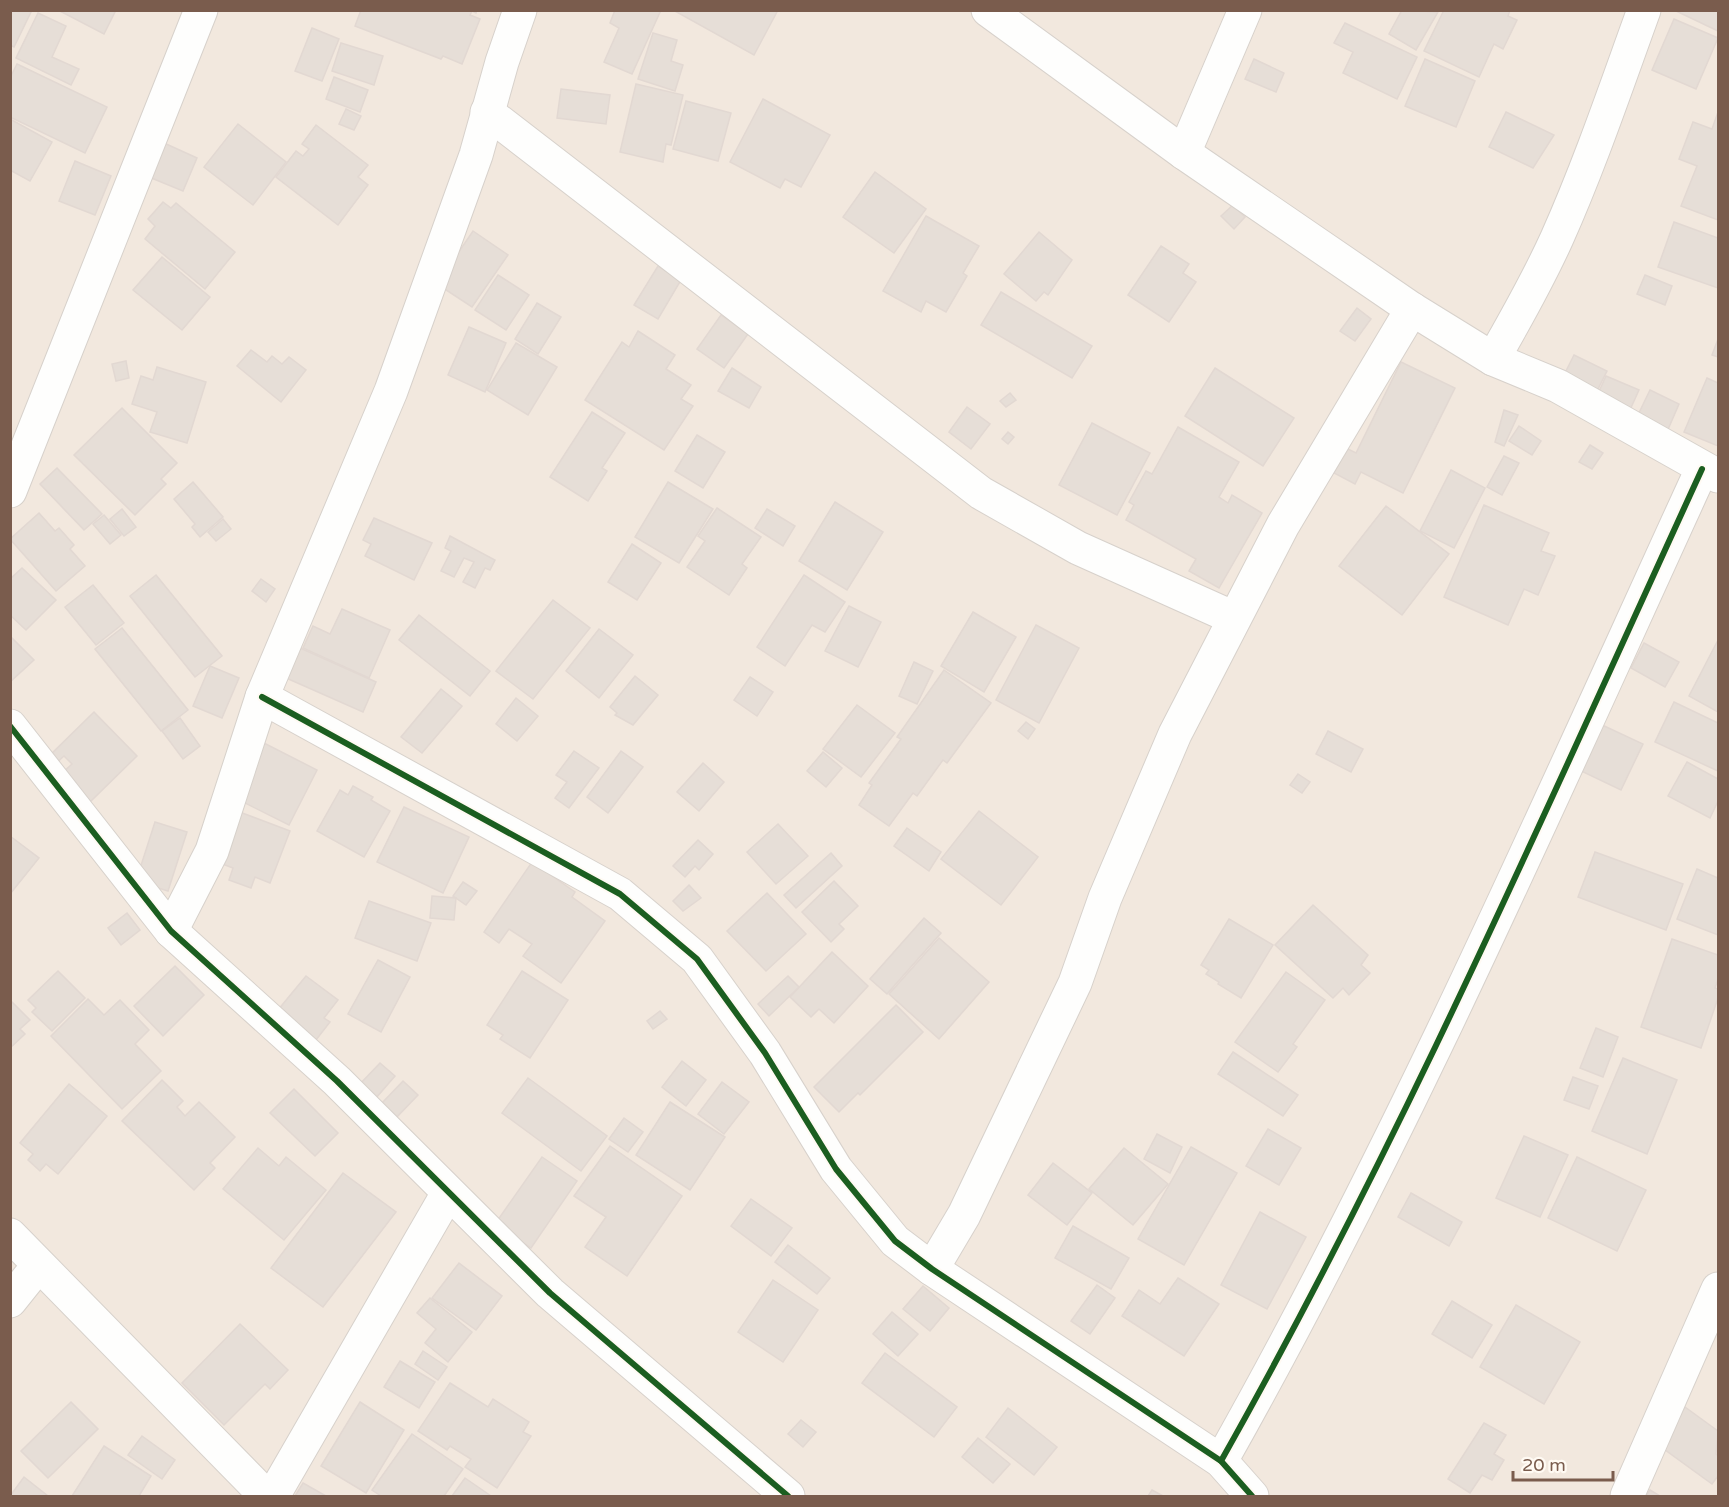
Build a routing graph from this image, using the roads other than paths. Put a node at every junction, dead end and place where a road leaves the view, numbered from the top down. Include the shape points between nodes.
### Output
1 (201, 10) edge
2 (520, 10) edge
3 (988, 10) edge
4 (1245, 10) edge
5 (1644, 10) edge
6 (487, 112) junction
7 (1184, 153) junction
8 (1412, 309) junction
9 (1493, 359) junction
10 (1711, 472) edge
11 (10, 492) edge
12 (1234, 618) junction
13 (262, 697) junction
14 (10, 726) edge
15 (171, 931) junction
16 (448, 1193) junction
17 (10, 1235) edge
18 (38, 1266) junction
19 (932, 1269) junction
20 (1719, 1289) edge
21 (10, 1301) edge
22 (1221, 1461) junction
23 (266, 1497) edge
24 (273, 1497) edge
25 (788, 1497) edge
26 (1252, 1497) edge
27 (1627, 1497) edge

1 - 11 street
2 - 6 street
3 - 7 street
4 - 7 street
5 - 9 street via 1557,238
6 - 12 street via 981,493 1078,548
6 - 13 street via 476,155 391,392 380,410
7 - 8 street
8 - 9 street
8 - 12 street via 1321,459
9 - 10 street via 1558,387
10 - 22 street via 1462,995 1303,1312
12 - 19 street via 1175,734 1105,898 1075,983 964,1215
13 - 15 street via 213,851
13 - 19 street via 621,894 697,959 765,1053 836,1169 895,1241
14 - 15 street
15 - 16 street via 337,1081
16 - 24 street
16 - 25 street via 550,1293
17 - 18 street
18 - 21 street
18 - 23 street
19 - 22 street
20 - 27 street
22 - 26 street

